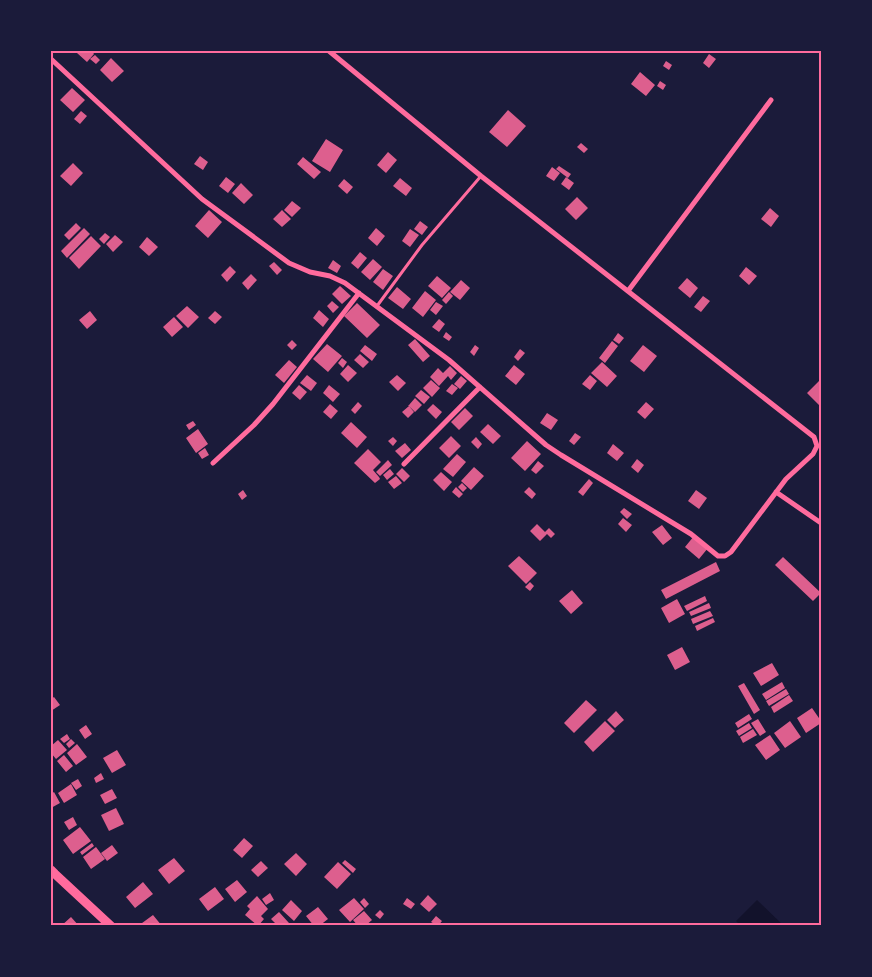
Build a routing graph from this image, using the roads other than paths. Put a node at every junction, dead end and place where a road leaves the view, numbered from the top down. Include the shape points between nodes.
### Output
1 (329, 51) edge
2 (51, 59) edge
3 (770, 100) dead end
4 (481, 176) junction
5 (628, 291) junction
6 (359, 293) junction
7 (377, 306) junction
8 (480, 387) junction
9 (213, 463) dead end
10 (404, 464) dead end
11 (776, 492) junction
12 (821, 523) edge
13 (51, 870) edge
14 (111, 926) edge

1 - 4 street
2 - 6 street via 202,199 289,263 330,276
3 - 5 street
4 - 5 street
4 - 7 lane via 422,245
5 - 11 street via 814,437 817,446 813,454
6 - 7 street
6 - 9 street via 274,404
7 - 8 street
8 - 10 street
8 - 11 street via 561,456 691,534 718,556 731,552
11 - 12 street
13 - 14 main road

